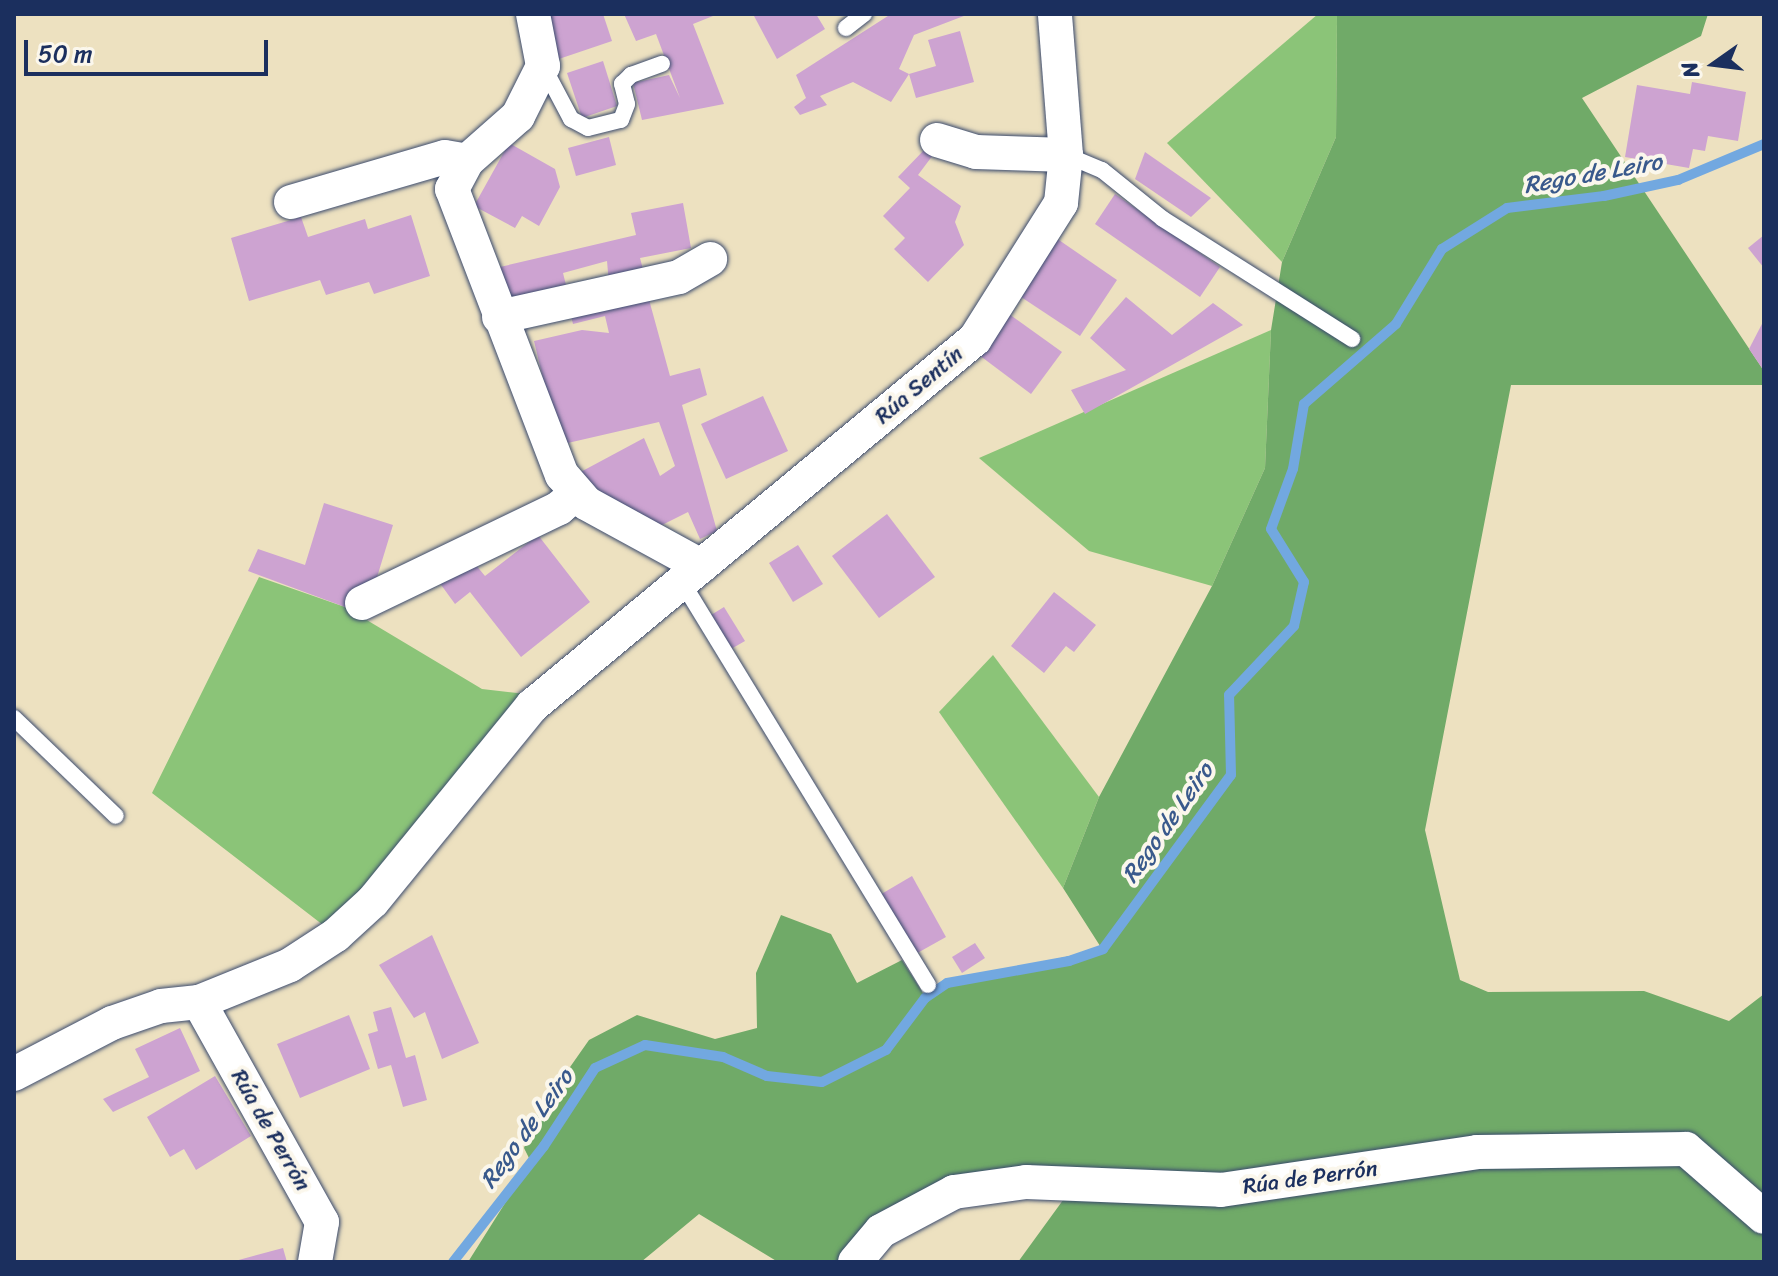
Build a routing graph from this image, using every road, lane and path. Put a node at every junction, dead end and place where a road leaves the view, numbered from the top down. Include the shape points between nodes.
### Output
1 (533, 14) edge
2 (864, 14) edge
3 (1055, 14) edge
4 (846, 28) dead end
5 (662, 64) dead end
6 (543, 66) junction
7 (937, 140) dead end
8 (1066, 155) junction
9 (467, 161) junction
10 (291, 202) dead end
11 (710, 259) dead end
12 (499, 317) junction
13 (1352, 339) dead end
14 (577, 493) junction
15 (692, 574) junction
16 (362, 603) dead end
17 (14, 718) edge
18 (116, 816) dead end
19 (928, 985) dead end
20 (199, 1002) junction
21 (14, 1074) edge
22 (1764, 1217) edge
23 (315, 1262) edge
24 (855, 1262) edge

1 - 6 street
2 - 4 lane
3 - 8 street, Rúa Sentín
5 - 6 lane via 631,75 622,84 627,104 621,120 588,128 571,119
6 - 9 street via 518,116
7 - 8 street via 976,152
8 - 13 lane via 1102,170 1163,219
8 - 15 street, Rúa Sentín via 1061,203 975,339
9 - 10 street via 445,157
9 - 12 street via 452,189
11 - 12 street via 679,277
12 - 14 street via 562,475
14 - 15 street
14 - 16 street via 559,508
15 - 19 lane
15 - 20 street, Rúa Sentín via 532,706 402,866 336,935 290,965
17 - 18 lane
20 - 21 street via 161,1006 112,1023
20 - 23 street, Rúa de Perrón via 322,1222
22 - 24 street, Rúa de Perrón via 1686,1149 1477,1152 1221,1190 1026,1182 954,1192 881,1231

